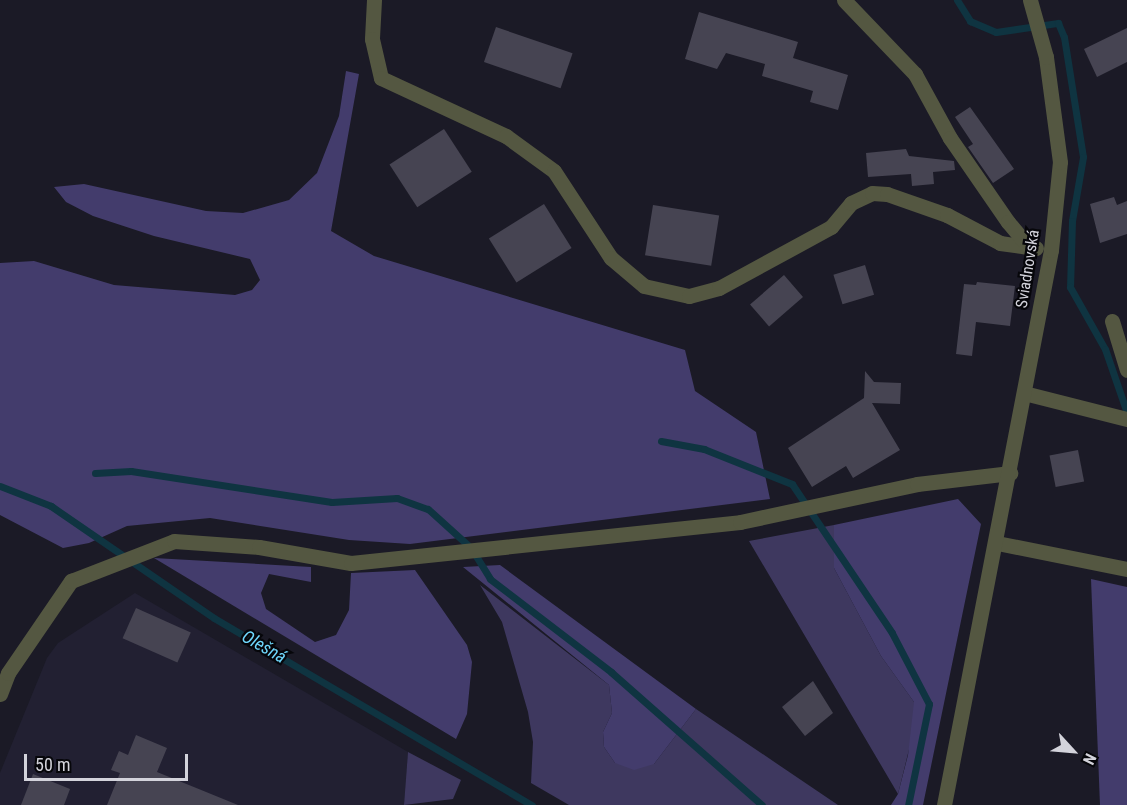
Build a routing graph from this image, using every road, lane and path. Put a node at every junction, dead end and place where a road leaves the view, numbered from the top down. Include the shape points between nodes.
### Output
1 (374, 0) edge
2 (844, 0) edge
3 (1030, 0) edge
4 (1029, 247) junction
5 (1051, 250) junction
6 (1112, 321) dead end
7 (1127, 370) edge
8 (1024, 393) junction
9 (1125, 419) edge
10 (1010, 473) junction
11 (997, 543) junction
12 (1127, 569) edge
13 (0, 694) edge
14 (944, 805) edge

1 - 4 street via 372,39 381,78 506,136 554,171 611,258 644,286 689,296 719,288 831,228 851,203 872,193 887,194 947,215 1000,243
2 - 4 street via 915,74 950,138
3 - 5 street, Sviadnovská via 1060,162
4 - 5 street
5 - 8 street, Sviadnovská
6 - 7 street
8 - 9 street
8 - 10 street, Sviadnovská
10 - 11 street, Sviadnovská
10 - 13 street via 917,484 740,522 351,563 259,547 174,541 71,581 8,673
11 - 12 street
11 - 14 street, Sviadnovská

